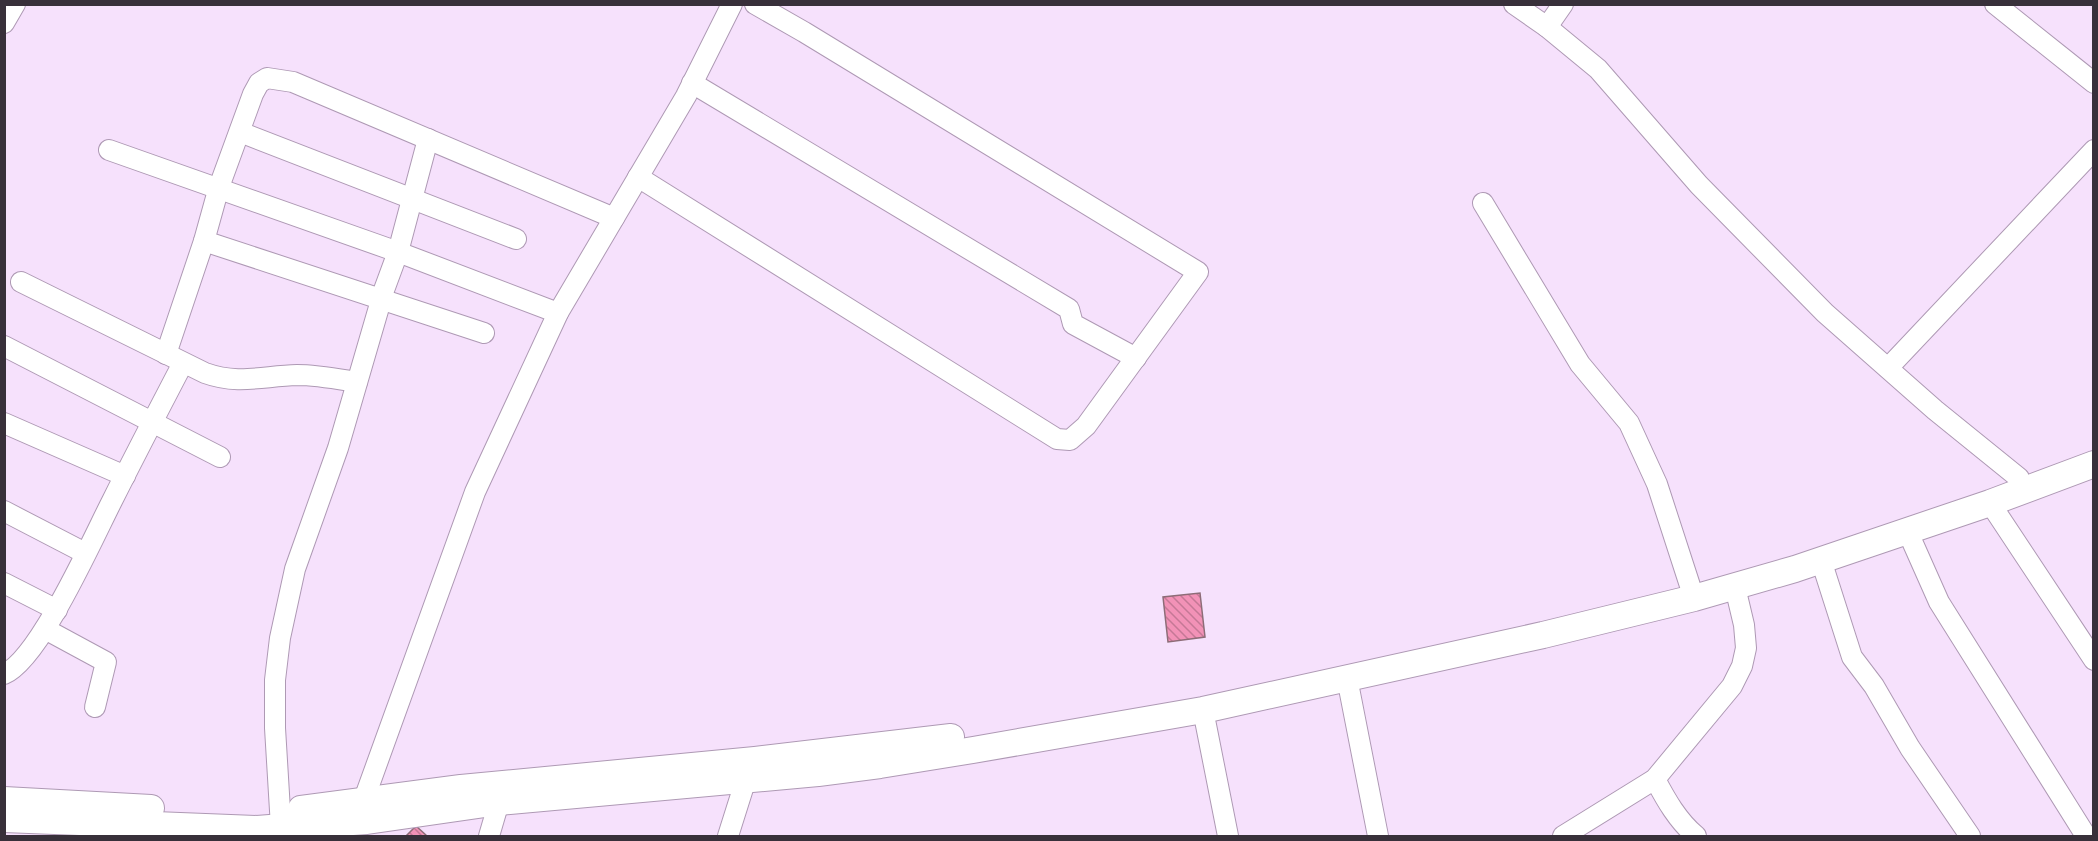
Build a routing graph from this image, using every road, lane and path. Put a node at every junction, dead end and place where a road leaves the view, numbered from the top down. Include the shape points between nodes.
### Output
1 (15, 4) edge
2 (732, 4) edge
3 (755, 4) edge
4 (1514, 4) edge
5 (1563, 4) edge
6 (1995, 4) edge
7 (4, 23) edge
8 (1546, 27) junction
9 (692, 83) junction
10 (2094, 83) edge
11 (240, 132) junction
12 (428, 139) junction
13 (109, 150) dead end
14 (2094, 150) edge
15 (638, 177) junction
16 (219, 187) junction
17 (412, 200) junction
18 (1483, 203) dead end
19 (614, 218) junction
20 (516, 239) dead end
21 (204, 241) junction
22 (398, 252) junction
23 (21, 282) dead end
24 (382, 298) junction
25 (558, 313) junction
26 (484, 333) dead end
27 (4, 346) edge
28 (174, 358) junction
29 (1136, 358) junction
30 (1888, 369) junction
31 (357, 382) junction
32 (153, 421) junction
33 (4, 423) edge
34 (2094, 450) edge
35 (220, 457) dead end
36 (2094, 464) edge
37 (125, 476) junction
38 (2019, 478) junction
39 (1990, 503) junction
40 (4, 511) edge
41 (1907, 530) junction
42 (85, 553) junction
43 (1821, 560) junction
44 (4, 583) edge
45 (1735, 587) junction
46 (1691, 591) junction
47 (57, 610) junction
48 (45, 629) junction
49 (2094, 660) edge
50 (4, 674) edge
51 (1347, 678) junction
52 (95, 707) dead end
53 (1203, 710) junction
54 (746, 779) junction
55 (1655, 780) junction
56 (4, 800) edge
57 (499, 802) junction
58 (4, 819) edge
59 (280, 819) junction
60 (356, 820) edge
61 (205, 832) edge
62 (489, 837) edge
63 (728, 837) edge
64 (1227, 837) edge
65 (1378, 837) edge
66 (1563, 837) edge
67 (1696, 837) edge
68 (1970, 837) edge
69 (2086, 837) edge

1 - 7 street
2 - 9 street
3 - 29 street via 1198,272
4 - 8 street
5 - 8 street
6 - 10 street
8 - 30 street via 1598,69 1751,240
9 - 15 street
9 - 29 street via 1069,309 1073,324
11 - 12 street via 259,83 267,78 293,82
11 - 16 street
11 - 17 street
12 - 17 street
12 - 19 street
13 - 16 street
14 - 30 street
15 - 19 street
15 - 29 street via 1057,439 1070,440 1086,426
16 - 21 street
16 - 22 street
17 - 20 street
17 - 22 street
18 - 46 street via 1580,364 1629,423 1657,484
19 - 25 street
21 - 24 street
21 - 28 street
22 - 24 street
22 - 25 street
23 - 28 street
24 - 26 street
24 - 31 street
25 - 60 street via 475,492
27 - 32 street
28 - 31 street via 222,379 299,375
28 - 32 street
30 - 38 street
31 - 59 street via 295,569 280,638 275,680
32 - 35 street
32 - 37 street
33 - 37 street
34 - 38 main road
36 - 39 main road
37 - 42 street
38 - 46 main road via 1783,556
39 - 41 main road
39 - 49 street
40 - 42 street
41 - 43 main road
41 - 69 street via 1939,602
42 - 47 street
43 - 45 main road
43 - 68 street via 1852,657
44 - 47 street
45 - 46 main road
45 - 55 street via 1744,625 1746,648 1742,666 1732,686
46 - 51 main road via 1543,635
46 - 60 main road via 1022,727 766,759 461,788
47 - 48 street
48 - 50 street via 24,659
48 - 52 street via 106,662
51 - 53 main road
51 - 65 street
53 - 54 main road via 880,765
53 - 64 street
54 - 57 main road
54 - 63 street
55 - 66 street
55 - 67 street via 1667,802
56 - 59 main road
57 - 60 main road
57 - 62 street
58 - 61 main road
59 - 60 main road
59 - 61 main road via 257,829

